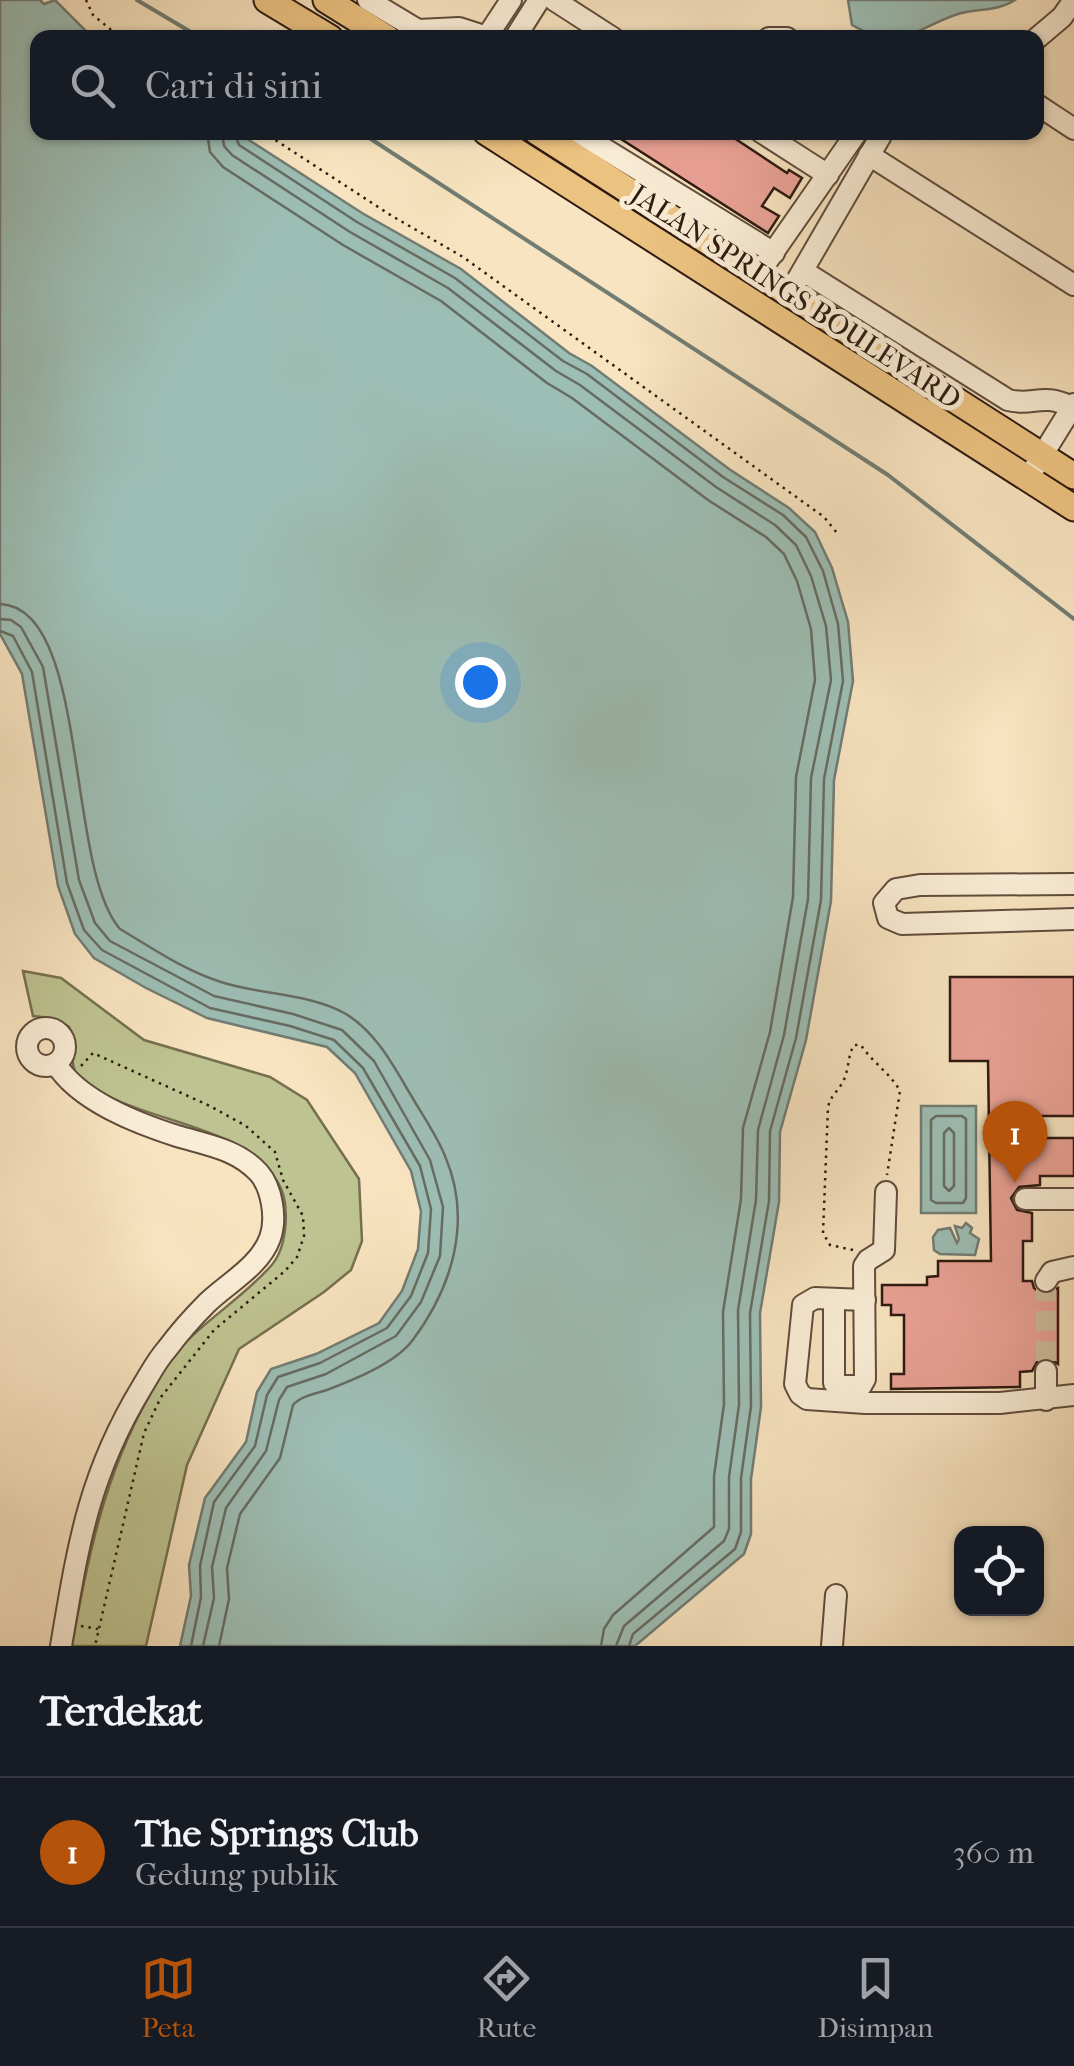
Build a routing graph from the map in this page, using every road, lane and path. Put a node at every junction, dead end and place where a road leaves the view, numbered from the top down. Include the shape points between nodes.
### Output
1 (86, 0) edge
2 (268, 0) edge
3 (326, 0) edge
4 (368, 0) edge
5 (511, 0) edge
6 (539, 0) edge
7 (554, 0) edge
8 (1074, 0) edge
9 (112, 30) edge
10 (317, 30) edge
11 (374, 30) edge
12 (418, 30) edge
13 (418, 30) edge
14 (465, 30) edge
15 (492, 30) edge
16 (520, 30) edge
17 (601, 30) edge
18 (1044, 32) edge
19 (1044, 109) edge
20 (1074, 129) edge
21 (276, 140) edge
22 (498, 140) edge
23 (549, 140) edge
24 (590, 140) edge
25 (773, 140) edge
26 (851, 140) edge
27 (878, 140) edge
28 (869, 155) junction
29 (828, 175) junction
30 (774, 253) junction
31 (802, 270) junction
32 (758, 274) junction
33 (1074, 285) edge
34 (790, 294) junction
35 (1073, 406) edge
36 (1042, 455) junction
37 (1071, 467) edge
38 (1027, 480) junction
39 (1051, 493) junction
40 (1074, 508) edge
41 (838, 533) dead end
42 (1074, 884) edge
43 (1074, 919) edge
44 (56, 1064) dead end
45 (886, 1192) joint
46 (1025, 1199) dead end
47 (1074, 1199) edge
48 (884, 1250) junction
49 (1074, 1268) edge
50 (1046, 1281) dead end
51 (834, 1300) junction
52 (865, 1300) junction
53 (1046, 1371) tunnel mouth
54 (1074, 1395) edge
55 (1046, 1400) junction
56 (836, 1595) dead end
57 (61, 1646) edge
58 (832, 1646) edge

1 - 9 path
2 - 10 main road
3 - 11 main road
4 - 12 street
5 - 15 street
6 - 16 street
7 - 17 street
8 - 18 street
13 - 14 street
19 - 20 street
21 - 41 path via 463,257 824,516
22 - 38 main road, JALAN SPRINGS BOULEVARD
23 - 32 main road, JALAN SPRINGS BOULEVARD
24 - 30 street
25 - 29 street
26 - 29 street
27 - 28 street
28 - 31 street
28 - 33 street
29 - 30 street
30 - 32 street
31 - 34 street
31 - 35 street via 1008,400 1054,398
32 - 34 main road, JALAN SPRINGS BOULEVARD
34 - 36 main road, JALAN SPRINGS BOULEVARD
35 - 36 street
36 - 37 main road, JALAN SPRINGS BOULEVARD
36 - 38 street
37 - 39 street
38 - 39 main road, JALAN SPRINGS BOULEVARD
39 - 40 main road, JALAN SPRINGS BOULEVARD
42 - 43 street via 920,885 896,889 884,902 888,918 902,924
44 - 57 street via 67,1082 98,1102 156,1129 238,1154 262,1176 272,1204 271,1236 258,1258 164,1352 124,1417 96,1479 78,1543
45 - 48 street
45 - 48 path via 900,1091 854,1045 828,1106 823,1233 844,1250
46 - 47 street
48 - 52 street via 866,1262
49 - 50 street via 1052,1272
51 - 52 street
51 - 52 street via 834,1383 855,1387 866,1379
51 - 55 street via 804,1305 796,1384 806,1399
53 - 55 street
54 - 55 street
56 - 58 street

